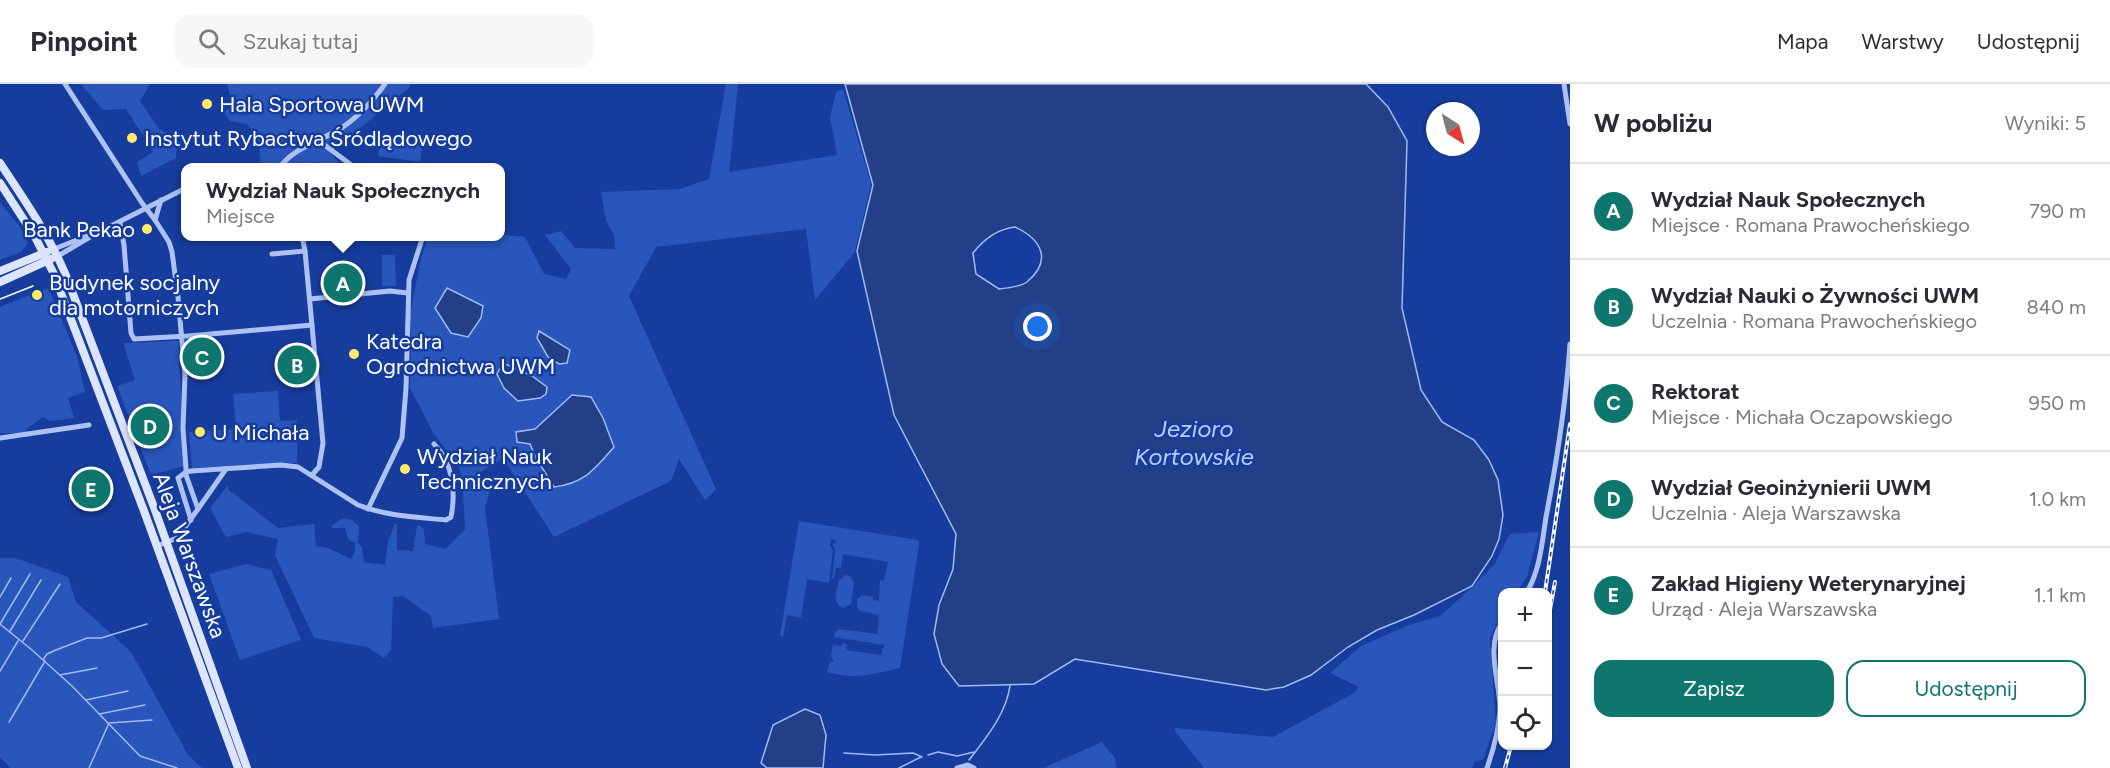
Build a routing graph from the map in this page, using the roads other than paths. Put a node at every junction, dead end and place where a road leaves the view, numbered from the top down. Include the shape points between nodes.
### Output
1 (65, 84) edge
2 (385, 84) edge
3 (1564, 84) edge
4 (1570, 124) edge
5 (319, 141) junction
6 (0, 163) edge
7 (284, 163) edge
8 (348, 163) edge
9 (0, 183) edge
10 (181, 190) edge
11 (161, 200) junction
12 (145, 208) junction
13 (155, 220) junction
14 (120, 223) junction
15 (303, 241) edge
16 (422, 241) edge
17 (40, 244) junction
18 (306, 251) junction
19 (56, 252) junction
20 (272, 254) dead end
21 (46, 256) junction
22 (34, 262) junction
23 (0, 270) edge
24 (52, 270) junction
25 (0, 282) edge
26 (408, 293) junction
27 (310, 299) junction
28 (312, 325) junction
29 (182, 336) junction
30 (1570, 344) edge
31 (90, 425) dead end
32 (0, 438) edge
33 (434, 444) dead end
34 (226, 469) junction
35 (186, 472) junction
36 (312, 475) junction
37 (198, 509) junction
38 (368, 509) junction
39 (191, 520) junction
40 (166, 543) junction
41 (157, 546) junction
42 (1529, 588) edge
43 (1498, 632) edge
44 (238, 768) edge
45 (248, 768) edge
46 (957, 768) edge
47 (974, 768) edge
48 (1486, 768) edge

1 - 12 street
2 - 5 street via 356,118
3 - 4 street
5 - 7 street via 292,153
5 - 8 street
6 - 19 main road, Aleja Warszawska
9 - 17 main road, Aleja Warszawska
10 - 11 street
11 - 12 street
11 - 13 street
12 - 13 street
12 - 14 street
13 - 29 street via 172,252
14 - 19 street via 76,239
14 - 29 street via 134,339
15 - 18 street
16 - 26 street
17 - 21 main road, Aleja Warszawska
17 - 22 main road
18 - 20 street
18 - 27 street
19 - 21 main road
19 - 40 main road, Aleja Warszawska
21 - 22 main road
21 - 24 main road, Aleja Warszawska
22 - 23 main road
22 - 24 main road
22 - 25 main road
24 - 41 main road, Aleja Warszawska
26 - 27 street via 390,291
26 - 38 street via 402,438
27 - 28 street
28 - 29 street
28 - 36 street via 323,443 319,466
29 - 35 street
30 - 42 street via 1552,489 1536,577
31 - 32 street
33 - 38 street via 453,480 451,520
34 - 35 street
34 - 36 street via 284,465
34 - 37 street
35 - 37 street
35 - 39 street via 178,478
36 - 38 street
37 - 39 street
39 - 40 street via 177,538
40 - 41 street
40 - 45 main road, Aleja Warszawska
41 - 44 main road, Aleja Warszawska
43 - 48 street via 1494,639 1500,706 1498,733
46 - 47 street

